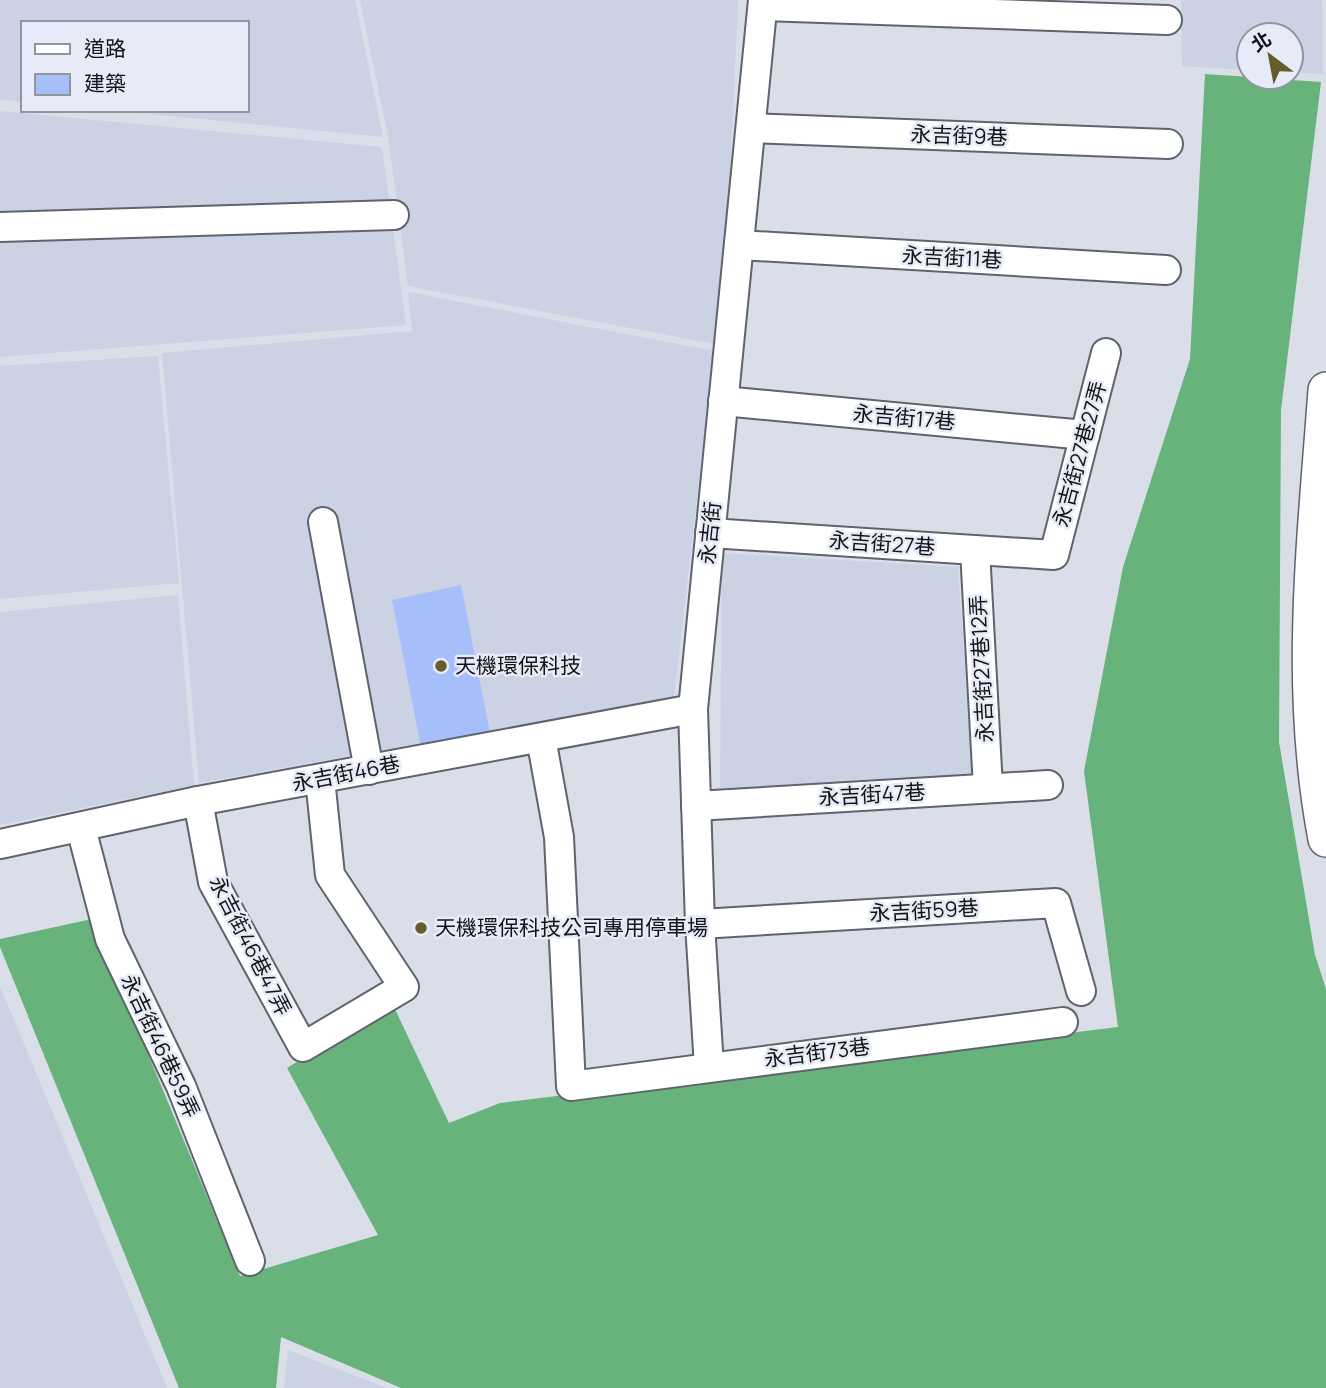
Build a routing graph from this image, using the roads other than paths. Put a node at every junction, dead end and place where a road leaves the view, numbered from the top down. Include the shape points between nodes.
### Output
1 (763, 3) edge
2 (1167, 20) dead end
3 (751, 128) junction
4 (1168, 144) dead end
5 (394, 215) dead end
6 (0, 227) edge
7 (739, 245) junction
8 (1166, 270) dead end
9 (1106, 352) dead end
10 (1326, 390) edge
11 (723, 401) junction
12 (1085, 435) junction
13 (323, 522) dead end
14 (710, 534) junction
15 (975, 550) junction
16 (1054, 555) joint
17 (692, 709) junction
18 (541, 738) junction
19 (369, 770) junction
20 (320, 779) junction
21 (1048, 785) dead end
22 (988, 789) junction
23 (198, 802) junction
24 (696, 806) junction
25 (81, 828) junction
26 (1326, 839) edge
27 (0, 844) edge
28 (700, 924) junction
29 (1081, 991) dead end
30 (1063, 1022) dead end
31 (709, 1067) junction
32 (250, 1261) dead end

1 - 2 street
1 - 3 street, 永吉街
3 - 4 street, 永吉街9巷
3 - 7 street, 永吉街
5 - 6 street
7 - 8 street, 永吉街11巷
7 - 11 street, 永吉街
9 - 12 street, 永吉街27巷27弄
10 - 26 main road via 1309,628 1309,709
11 - 12 street, 永吉街17巷
11 - 14 street, 永吉街
12 - 16 street, 永吉街27巷27弄
13 - 19 street
14 - 15 street, 永吉街27巷
14 - 17 street, 永吉街
15 - 16 street, 永吉街27巷
15 - 22 street, 永吉街27巷12弄
17 - 18 street, 永吉街46巷
17 - 24 street, 永吉街
18 - 19 street, 永吉街46巷
18 - 31 street, 永吉街73巷 via 559,838 571,1086
19 - 20 street, 永吉街46巷
20 - 23 street, 永吉街46巷
20 - 23 street, 永吉街46巷47弄 via 330,876 404,986 303,1047 213,882
21 - 22 street, 永吉街47巷
22 - 24 street, 永吉街47巷
23 - 25 street, 永吉街46巷
24 - 28 street, 永吉街
25 - 27 street, 永吉街46巷
25 - 32 street, 永吉街46巷59弄 via 110,939 181,1086
28 - 29 street, 永吉街59巷 via 1056,903
28 - 31 street, 永吉街
30 - 31 street, 永吉街73巷

